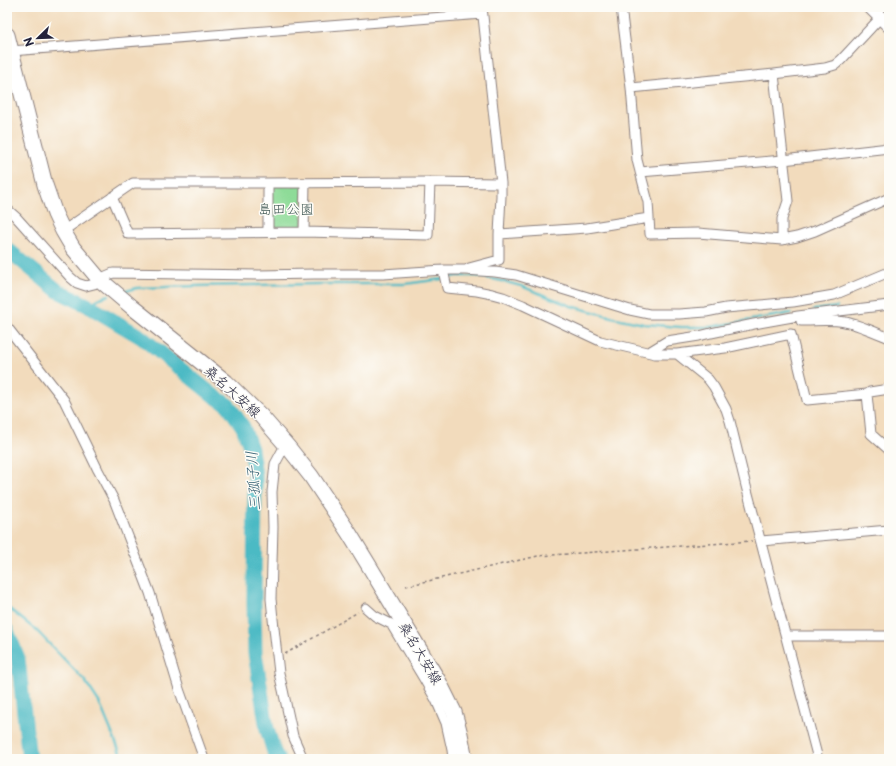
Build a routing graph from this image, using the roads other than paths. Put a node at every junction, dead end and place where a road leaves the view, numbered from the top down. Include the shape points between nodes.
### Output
1 (621, 7) edge
2 (870, 7) edge
3 (482, 11) edge
4 (886, 16) edge
5 (7, 35) edge
6 (11, 51) junction
7 (774, 74) junction
8 (631, 88) junction
9 (889, 148) edge
10 (784, 160) junction
11 (640, 172) junction
12 (430, 182) junction
13 (268, 183) junction
14 (305, 183) junction
15 (497, 183) dead end
16 (112, 197) junction
17 (889, 198) edge
18 (7, 209) edge
19 (649, 218) junction
20 (63, 231) junction
21 (268, 232) junction
22 (304, 232) junction
23 (499, 234) junction
24 (782, 240) junction
25 (460, 270) junction
26 (443, 272) junction
27 (889, 272) edge
28 (103, 282) junction
29 (889, 305) edge
30 (754, 324) junction
31 (7, 328) edge
32 (889, 338) edge
33 (648, 352) junction
34 (677, 354) junction
35 (889, 389) edge
36 (867, 394) junction
37 (288, 447) junction
38 (889, 450) edge
39 (889, 530) edge
40 (761, 541) junction
41 (366, 608) road end
42 (786, 636) junction
43 (889, 636) edge
44 (299, 757) edge
45 (204, 759) edge
46 (453, 759) edge
47 (465, 759) edge
48 (818, 759) edge

1 - 8 street
2 - 4 street
3 - 6 street
3 - 23 street via 501,184
4 - 7 street via 835,65
5 - 6 main road, 桑名大安線
6 - 20 main road, 桑名大安線 via 45,185
7 - 8 street
7 - 10 street
8 - 11 street
9 - 10 street
10 - 11 street
10 - 24 street via 788,201 782,219
11 - 19 street via 648,202
12 - 14 street
12 - 15 street
12 - 22 street via 428,235
13 - 14 street
13 - 16 street via 133,183
13 - 21 street
14 - 22 street
16 - 20 street
16 - 21 street via 128,234
17 - 24 street via 814,231
18 - 28 street via 77,283 86,286
19 - 23 street via 587,228
19 - 24 street via 650,234 698,233
20 - 28 main road, 桑名大安線 via 73,248
21 - 22 street
23 - 25 street via 499,260
25 - 26 street
25 - 27 street via 516,274 649,314 706,312 834,295
26 - 28 street via 259,275 113,273
26 - 33 street via 448,288 492,294 523,305 600,342
28 - 37 main road, 桑名大安線 via 226,382 262,416
29 - 30 street
30 - 32 street via 846,322
30 - 33 street via 667,341
31 - 45 street via 64,400 114,500 150,593 179,689
33 - 34 street
34 - 36 street via 725,348 791,334 807,400
34 - 40 street via 708,379 726,409
35 - 36 street
36 - 38 street via 871,434
37 - 44 street via 282,451 275,464 272,492 271,598 282,684
37 - 47 main road, 桑名大安線 via 349,533 439,682 454,712
39 - 40 street
40 - 42 street
41 - 46 street via 391,624 424,679 446,723
42 - 43 street
42 - 48 street

